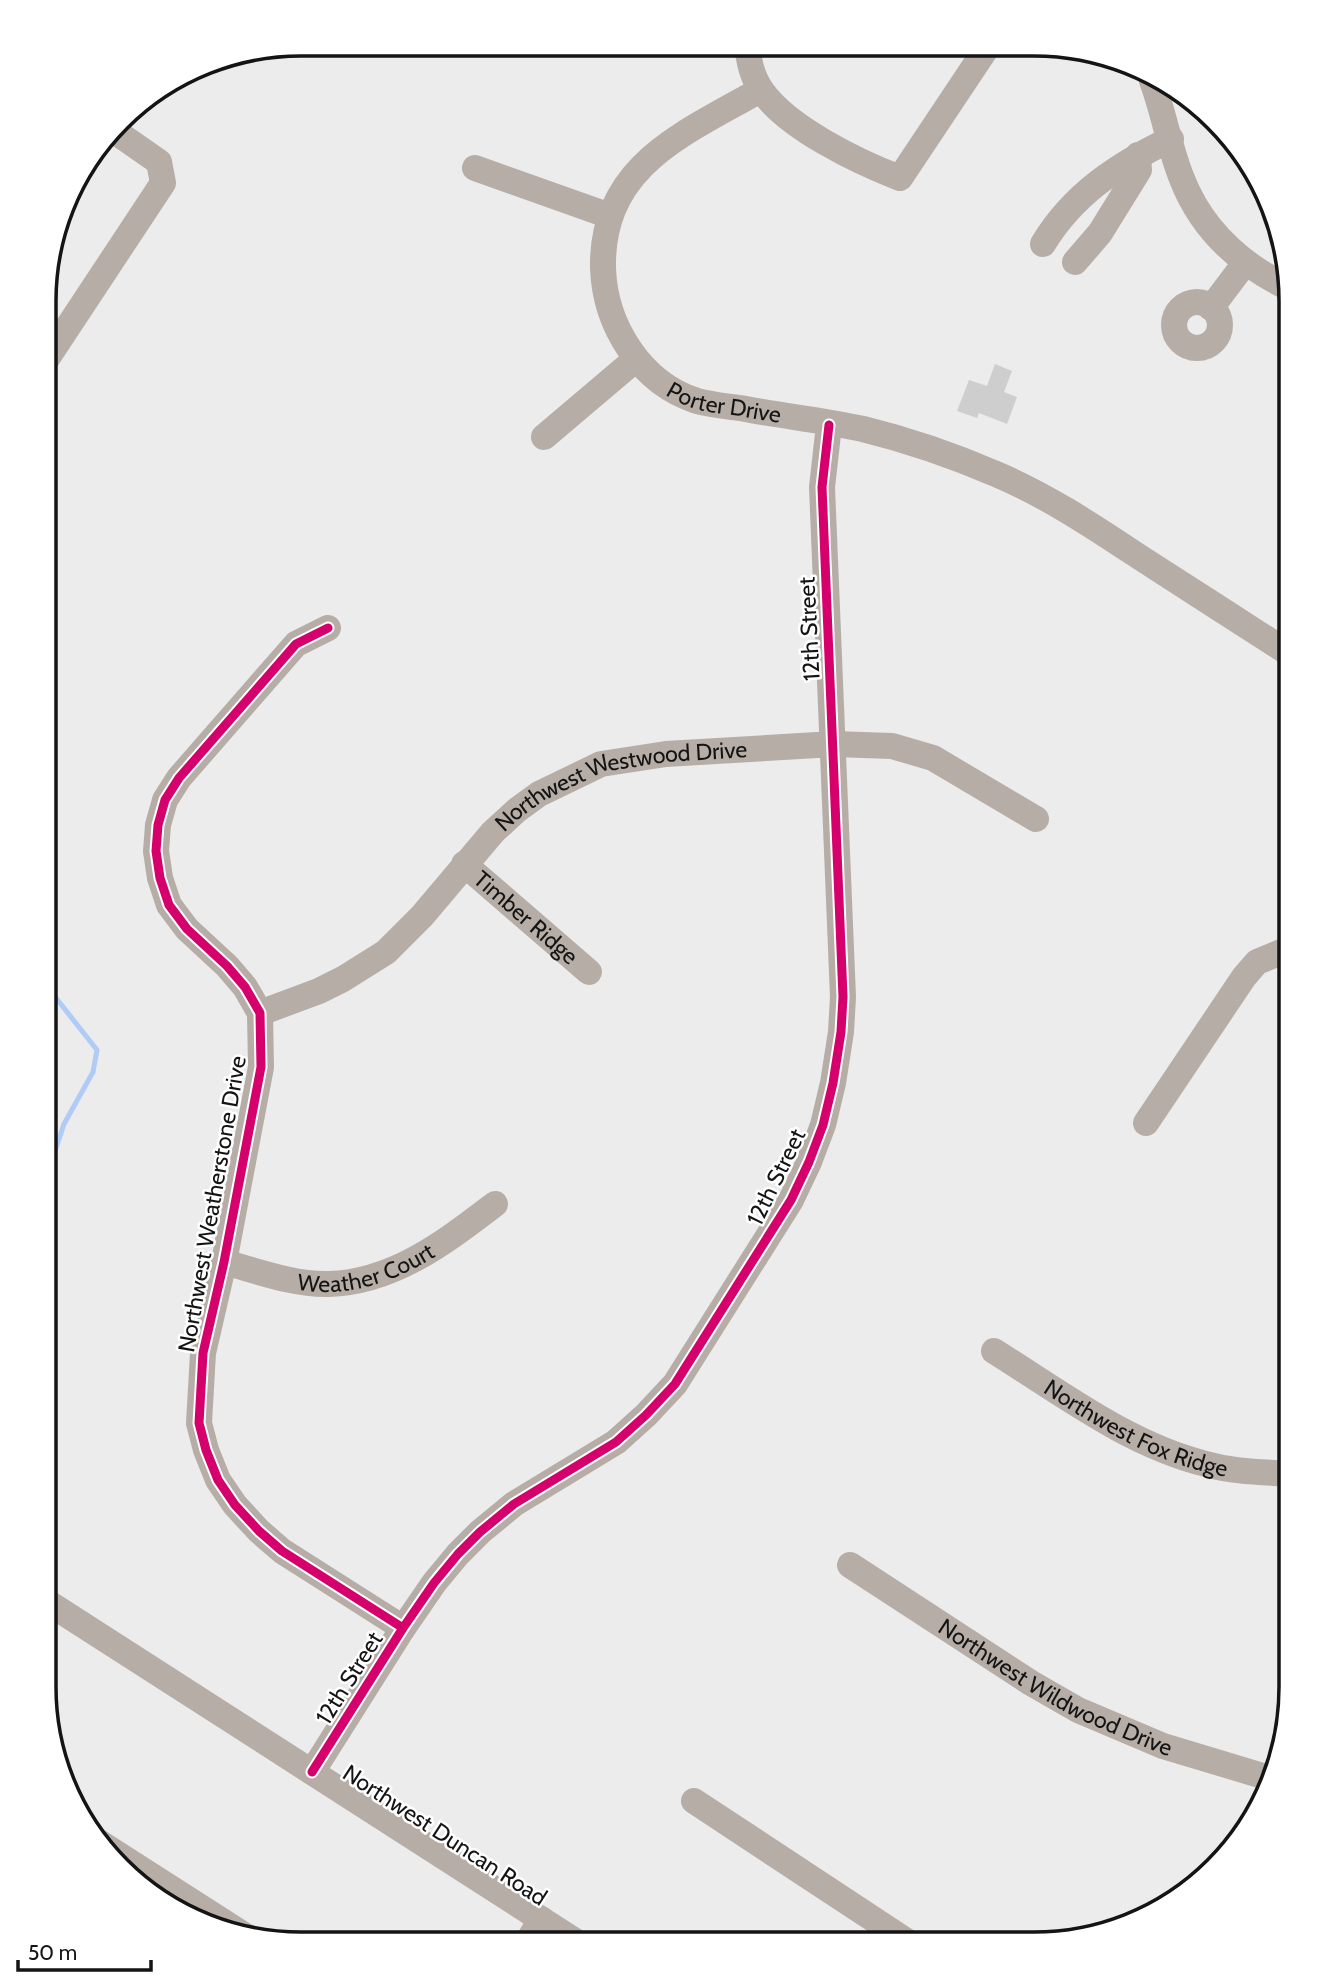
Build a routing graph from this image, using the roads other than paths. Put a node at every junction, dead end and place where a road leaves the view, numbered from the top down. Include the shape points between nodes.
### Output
1 (749, 56) edge
2 (981, 56) edge
3 (1155, 88) edge
4 (761, 89) junction
5 (121, 136) edge
6 (1171, 139) junction
7 (1138, 155) junction
8 (475, 168) dead end
9 (610, 216) junction
10 (1043, 244) dead end
11 (1075, 262) dead end
12 (1245, 263) junction
13 (1278, 282) edge
14 (1211, 308) dead end
15 (56, 345) edge
16 (636, 359) junction
17 (829, 425) junction
18 (544, 437) dead end
19 (328, 628) dead end
20 (1279, 647) edge
21 (834, 744) junction
22 (1036, 819) dead end
23 (464, 864) junction
24 (1279, 953) edge
25 (589, 972) dead end
26 (260, 1013) junction
27 (1146, 1123) dead end
28 (495, 1204) dead end
29 (224, 1262) junction
30 (994, 1351) dead end
31 (1278, 1473) edge
32 (850, 1566) dead end
33 (56, 1608) edge
34 (403, 1628) junction
35 (312, 1772) junction
36 (1262, 1776) edge
37 (694, 1801) dead end
38 (134, 1865) edge
39 (206, 1912) edge
40 (541, 1919) junction
41 (533, 1932) edge
42 (561, 1932) edge
43 (893, 1932) edge

1 - 4 street
2 - 4 street via 900,178 795,124
3 - 6 street
4 - 9 street, Porter Drive via 644,162
5 - 15 street via 170,168
6 - 7 street
6 - 12 street via 1194,203 1211,230
7 - 10 street via 1086,190
7 - 11 street via 1139,170 1100,233
8 - 9 street
9 - 16 street, Porter Drive via 603,246 604,283 620,335
12 - 13 street
12 - 14 street
16 - 17 street, Porter Drive via 664,384 698,401
16 - 18 street
17 - 20 street, Porter Drive via 917,445 1032,490
17 - 21 street, 12th Street via 822,487
19 - 26 street via 296,644 179,778 165,800 158,825 156,851 169,905 245,987
21 - 22 street, Northwest Westwood Drive via 892,747 933,758
21 - 23 street, Northwest Westwood Drive via 666,754 601,764 539,794 493,832
21 - 34 street, 12th Street via 841,1032 823,1125 791,1200 675,1384 616,1442 514,1504 480,1532 434,1583
23 - 25 street, Timber Ridge
23 - 26 street, Northwest Westwood Drive via 386,952 319,991
24 - 27 street via 1257,962 1244,977
26 - 29 street, Northwest Weatherstone Drive via 261,1067
28 - 29 street, Weather Court via 423,1255 391,1272 361,1280 327,1284 281,1278
29 - 34 street, Northwest Weatherstone Drive via 203,1353 199,1423 218,1480 235,1505 282,1551
30 - 31 street, Northwest Fox Ridge via 1117,1428 1157,1447 1205,1464
32 - 36 street, Northwest Wildwood Drive via 1078,1710 1163,1746
33 - 35 street, Northwest Duncan Road
34 - 35 street, 12th Street
35 - 40 street, Northwest Duncan Road
37 - 43 street
38 - 39 street
40 - 41 street
40 - 42 street, Northwest Duncan Road

